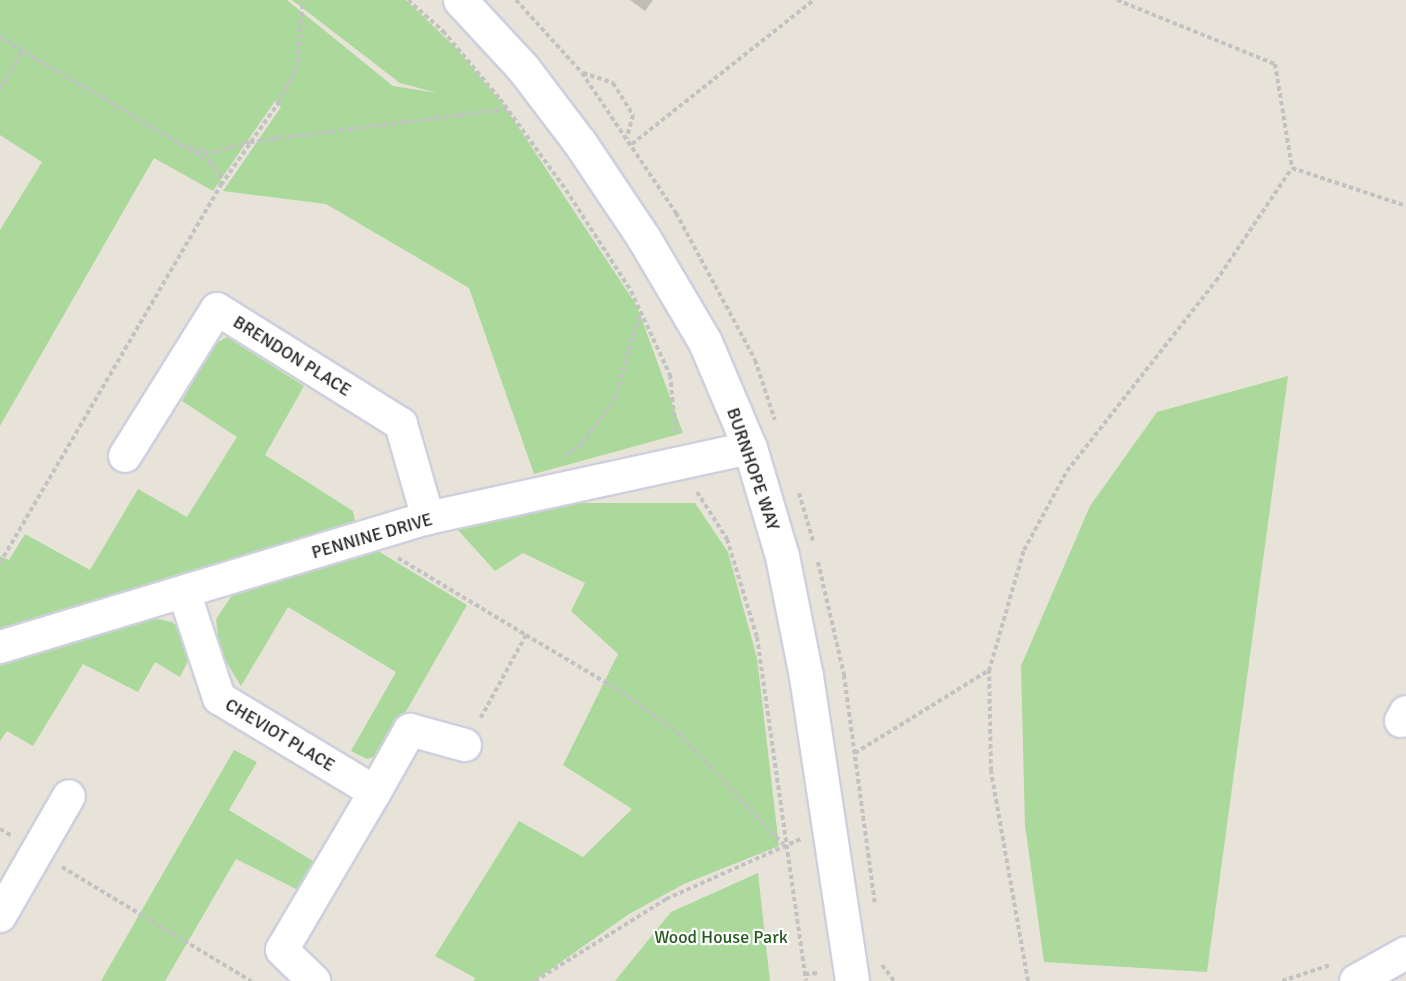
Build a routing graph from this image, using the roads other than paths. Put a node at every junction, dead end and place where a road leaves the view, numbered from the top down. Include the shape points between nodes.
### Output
1 (460, 0) edge
2 (750, 447) junction
3 (125, 456) dead end
4 (428, 518) junction
5 (184, 592) junction
6 (0, 647) edge
7 (465, 745) road end
8 (375, 792) junction
9 (69, 796) dead end
10 (0, 916) edge
11 (1406, 953) edge
12 (314, 981) edge
13 (852, 981) edge
14 (1356, 981) edge

1 - 2 main road, BURNHOPE WAY via 523,68 580,143 643,237 705,342
2 - 4 street, PENNINE DRIVE
2 - 13 main road, BURNHOPE WAY via 782,556 832,830
3 - 4 street, BRENDON PLACE via 217,309 401,424
4 - 5 street, PENNINE DRIVE
5 - 6 street, PENNINE DRIVE
5 - 8 street, CHEVIOT PLACE via 219,698
7 - 8 street via 410,730
8 - 12 street via 282,950
9 - 10 street
11 - 14 street

